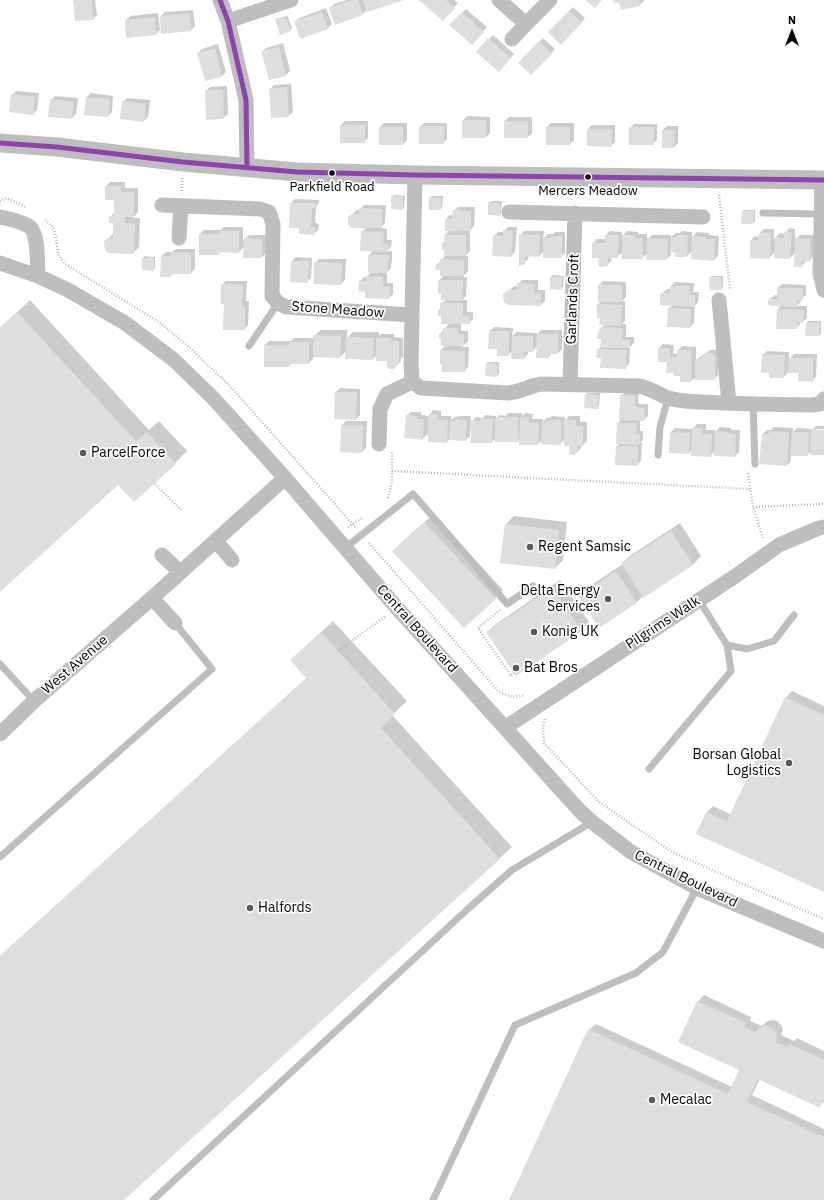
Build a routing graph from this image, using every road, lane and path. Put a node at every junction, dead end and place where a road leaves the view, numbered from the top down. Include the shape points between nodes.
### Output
1 (220, 0) edge
2 (291, 0) edge
3 (499, 0) edge
4 (550, 0) edge
5 (228, 21) junction
6 (526, 24) junction
7 (512, 39) dead end
8 (0, 143) edge
9 (183, 162) junction
10 (247, 168) junction
11 (415, 175) junction
12 (823, 180) edge
13 (0, 200) edge
14 (162, 205) dead end
15 (181, 206) junction
16 (29, 208) dead end
17 (509, 212) dead end
18 (575, 213) junction
19 (763, 213) dead end
20 (821, 214) junction
21 (0, 216) edge
22 (703, 217) dead end
23 (44, 218) dead end
24 (179, 238) dead end
25 (0, 263) edge
26 (38, 276) junction
27 (824, 290) edge
28 (719, 300) dead end
29 (278, 303) junction
30 (412, 315) junction
31 (249, 346) dead end
32 (412, 382) junction
33 (570, 384) junction
34 (668, 398) junction
35 (824, 399) edge
36 (729, 403) junction
37 (752, 404) junction
38 (386, 447) joint
39 (658, 455) dead end
40 (755, 464) dead end
41 (392, 471) junction
42 (285, 478) junction
43 (155, 484) dead end
44 (750, 489) dead end
45 (384, 502) dead end
46 (824, 504) edge
47 (754, 507) dead end
48 (181, 510) dead end
49 (368, 515) dead end
50 (352, 525) junction
51 (824, 527) edge
52 (362, 535) junction
53 (334, 536) junction
54 (216, 541) junction
55 (345, 548) junction
56 (162, 555) dead end
57 (232, 560) dead end
58 (180, 572) junction
59 (533, 586) dead end
60 (152, 598) junction
61 (699, 600) junction
62 (507, 604) junction
63 (398, 608) junction
64 (794, 615) dead end
65 (174, 623) joint
66 (727, 645) junction
67 (338, 652) dead end
68 (0, 664) edge
69 (514, 673) dead end
70 (531, 693) dead end
71 (552, 696) junction
72 (34, 701) junction
73 (506, 726) junction
74 (0, 734) edge
75 (649, 769) dead end
76 (592, 822) junction
77 (0, 858) edge
78 (697, 888) junction
79 (824, 919) edge
80 (824, 942) edge
81 (153, 1200) edge
82 (433, 1200) edge

1 - 5 street
2 - 5 street
3 - 6 street
4 - 6 street
5 - 10 street via 246,100
6 - 7 street
8 - 9 street
9 - 10 street
9 - 15 path
10 - 11 street
11 - 12 street
11 - 30 street
12 - 20 street
13 - 16 path via 7,198
14 - 15 street, Stone Meadow
15 - 24 street
15 - 29 street, Stone Meadow via 260,209 269,212 274,224 272,296
17 - 18 street
18 - 22 street
18 - 33 street, Garlands Croft
19 - 20 lane
20 - 27 street via 820,273
21 - 26 street via 22,222 31,228 36,239
23 - 50 path via 53,227 58,254 65,264 159,322 189,347 231,387
25 - 26 street, Central Boulevard
26 - 42 street, Central Boulevard via 125,323 174,360 214,399
28 - 36 street
29 - 30 street, Stone Meadow via 286,307
29 - 31 lane
30 - 32 street
32 - 33 street via 421,388 508,393 541,384
32 - 38 street via 387,394 380,409
33 - 34 street via 639,386
34 - 36 street
34 - 39 lane via 660,427
35 - 37 street via 820,404 812,405
36 - 37 street, bridge
37 - 40 lane
38 - 41 path
41 - 44 path
41 - 45 path via 389,497
42 - 53 street, Central Boulevard
42 - 54 street, West Avenue
43 - 48 path
46 - 47 path
49 - 50 path
50 - 52 path
50 - 53 path
51 - 61 street, Pilgrims Walk via 779,545
52 - 55 lane
52 - 62 lane via 414,494
52 - 70 path via 499,692 512,697
53 - 55 street, Central Boulevard
54 - 57 street
54 - 58 street, West Avenue
55 - 63 street, Central Boulevard
56 - 58 street
58 - 60 street, West Avenue
59 - 62 lane
60 - 65 street
60 - 72 street, West Avenue
61 - 66 lane
61 - 71 street, Pilgrims Walk
62 - 69 path via 478,628 511,676
63 - 67 path
63 - 73 street, Central Boulevard
64 - 66 lane via 774,641 747,649
65 - 77 lane via 212,669
66 - 75 lane via 731,670
68 - 72 lane
71 - 73 street, Pilgrims Walk
71 - 79 path via 558,705 546,715 543,726 544,743 599,802 672,852
72 - 74 street, West Avenue
73 - 76 street, Central Boulevard
76 - 78 street, Central Boulevard via 631,852
76 - 81 lane via 512,870
78 - 80 street, Central Boulevard
78 - 82 lane via 663,952 636,973 515,1025

